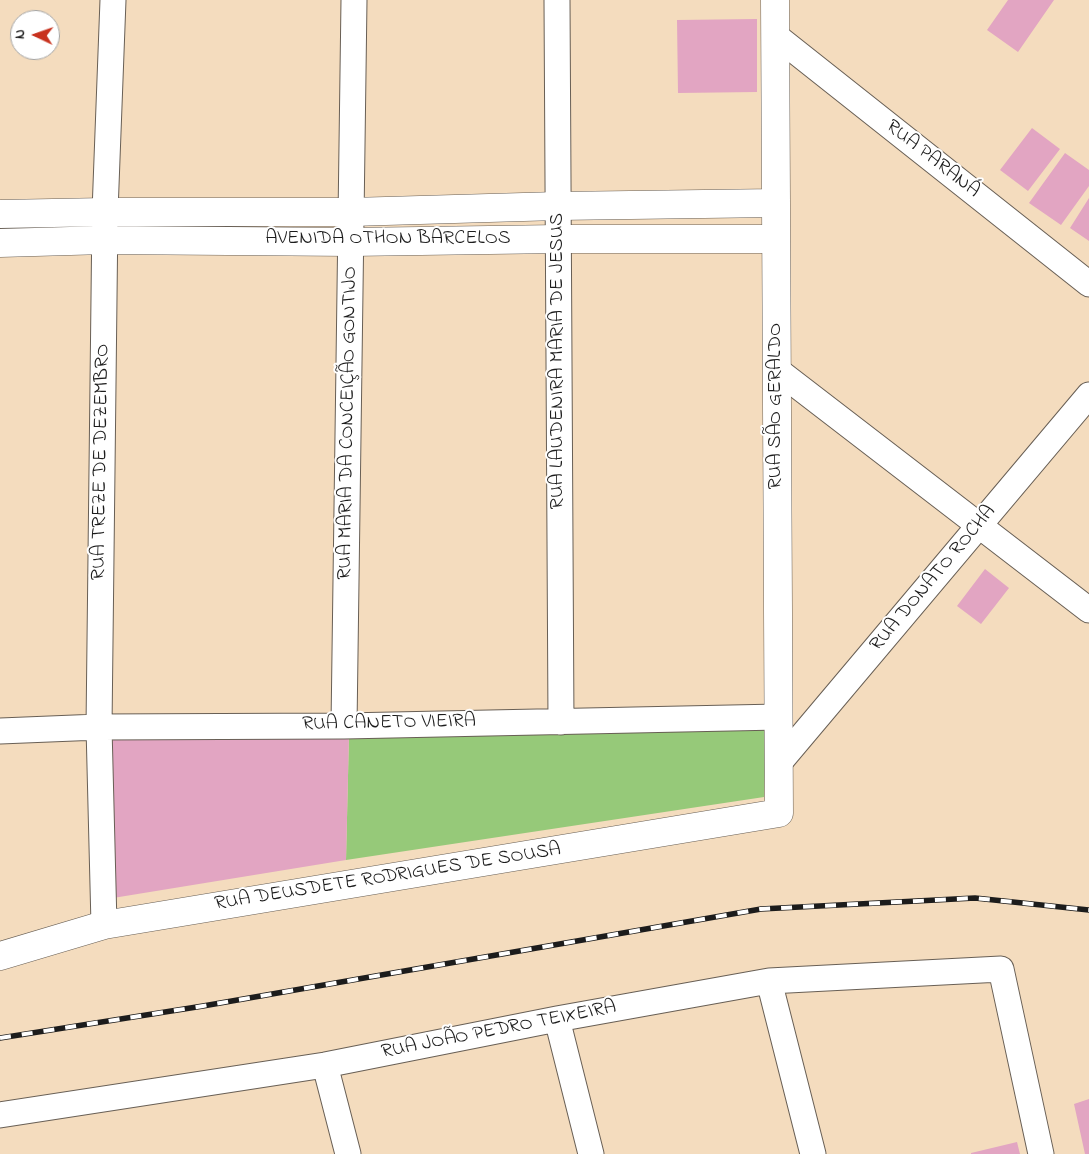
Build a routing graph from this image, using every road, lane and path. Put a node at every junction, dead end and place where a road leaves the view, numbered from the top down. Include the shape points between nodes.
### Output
1 (113, 0) edge
2 (354, 0) edge
3 (557, 0) edge
4 (775, 0) edge
5 (776, 36) junction
6 (776, 203) junction
7 (558, 206) junction
8 (105, 212) junction
9 (351, 212) junction
10 (0, 214) edge
11 (559, 239) junction
12 (776, 239) junction
13 (105, 240) junction
14 (351, 242) junction
15 (0, 243) edge
16 (1089, 284) edge
17 (777, 370) junction
18 (1089, 395) edge
19 (979, 526) junction
20 (1089, 610) edge
21 (779, 717) junction
22 (561, 722) junction
23 (344, 726) junction
24 (99, 728) junction
25 (0, 731) edge
26 (779, 763) junction
27 (779, 813) joint
28 (104, 925) junction
29 (0, 956) edge
30 (769, 981) junction
31 (558, 1019) junction
32 (325, 1065) junction
33 (0, 1115) edge
34 (348, 1154) edge
35 (591, 1154) edge
36 (813, 1154) edge
37 (1041, 1154) edge

1 - 8 street, RUA TREZE DE DEZEMBRO
2 - 9 street, RUA MARIA DA CONCEIÇÃO GONTIJO
3 - 7 street, RUA LAUDENIRA MARIA DE JESUS
4 - 5 street, RUA SÃO GERALDO
5 - 6 street, RUA SÃO GERALDO
5 - 16 street, RUA PARANÁ
6 - 7 street, AVENIDA OTHON BARCELOS
6 - 12 street, RUA SÃO GERALDO
7 - 9 street, AVENIDA OTHON BARCELOS
7 - 11 street, RUA LAUDENIRA MARIA DE JESUS
8 - 9 street, AVENIDA OTHON BARCELOS
8 - 10 street, AVENIDA OTHON BARCELOS
8 - 13 street, RUA TREZE DE DEZEMBRO
9 - 14 street, RUA MARIA DA CONCEIÇÃO GONTIJO
11 - 12 street, AVENIDA OTHON BARCELOS
11 - 14 street, AVENIDA OTHON BARCELOS
11 - 22 street, RUA LAUDENIRA MARIA DE JESUS
12 - 17 street, RUA SÃO GERALDO
13 - 14 street, AVENIDA OTHON BARCELOS
13 - 15 street, AVENIDA OTHON BARCELOS
13 - 24 street, RUA TREZE DE DEZEMBRO
14 - 23 street, RUA MARIA DA CONCEIÇÃO GONTIJO
17 - 19 street
17 - 21 street, RUA SÃO GERALDO
18 - 19 street, RUA DONATO ROCHA
19 - 20 street
19 - 26 street, RUA DONATO ROCHA
21 - 22 street, RUA CANETO VIEIRA
21 - 26 street, RUA SÃO GERALDO
22 - 23 street, RUA CANETO VIEIRA
23 - 24 street, RUA CANETO VIEIRA
24 - 25 street, RUA CANETO VIEIRA
24 - 28 street, RUA TREZE DE DEZEMBRO
26 - 27 street, RUA SÃO GERALDO
27 - 28 street, RUA DEUSDETE RODRIGUES DE SOUSA
28 - 29 street, RUA DEUSDETE RODRIGUES DE SOUSA
30 - 31 street, RUA JOÃO PEDRO TEIXEIRA
30 - 36 street
30 - 37 street, RUA JOÃO PEDRO TEIXEIRA via 1001,969
31 - 32 street, RUA JOÃO PEDRO TEIXEIRA
31 - 35 street
32 - 33 street, RUA JOÃO PEDRO TEIXEIRA
32 - 34 street

